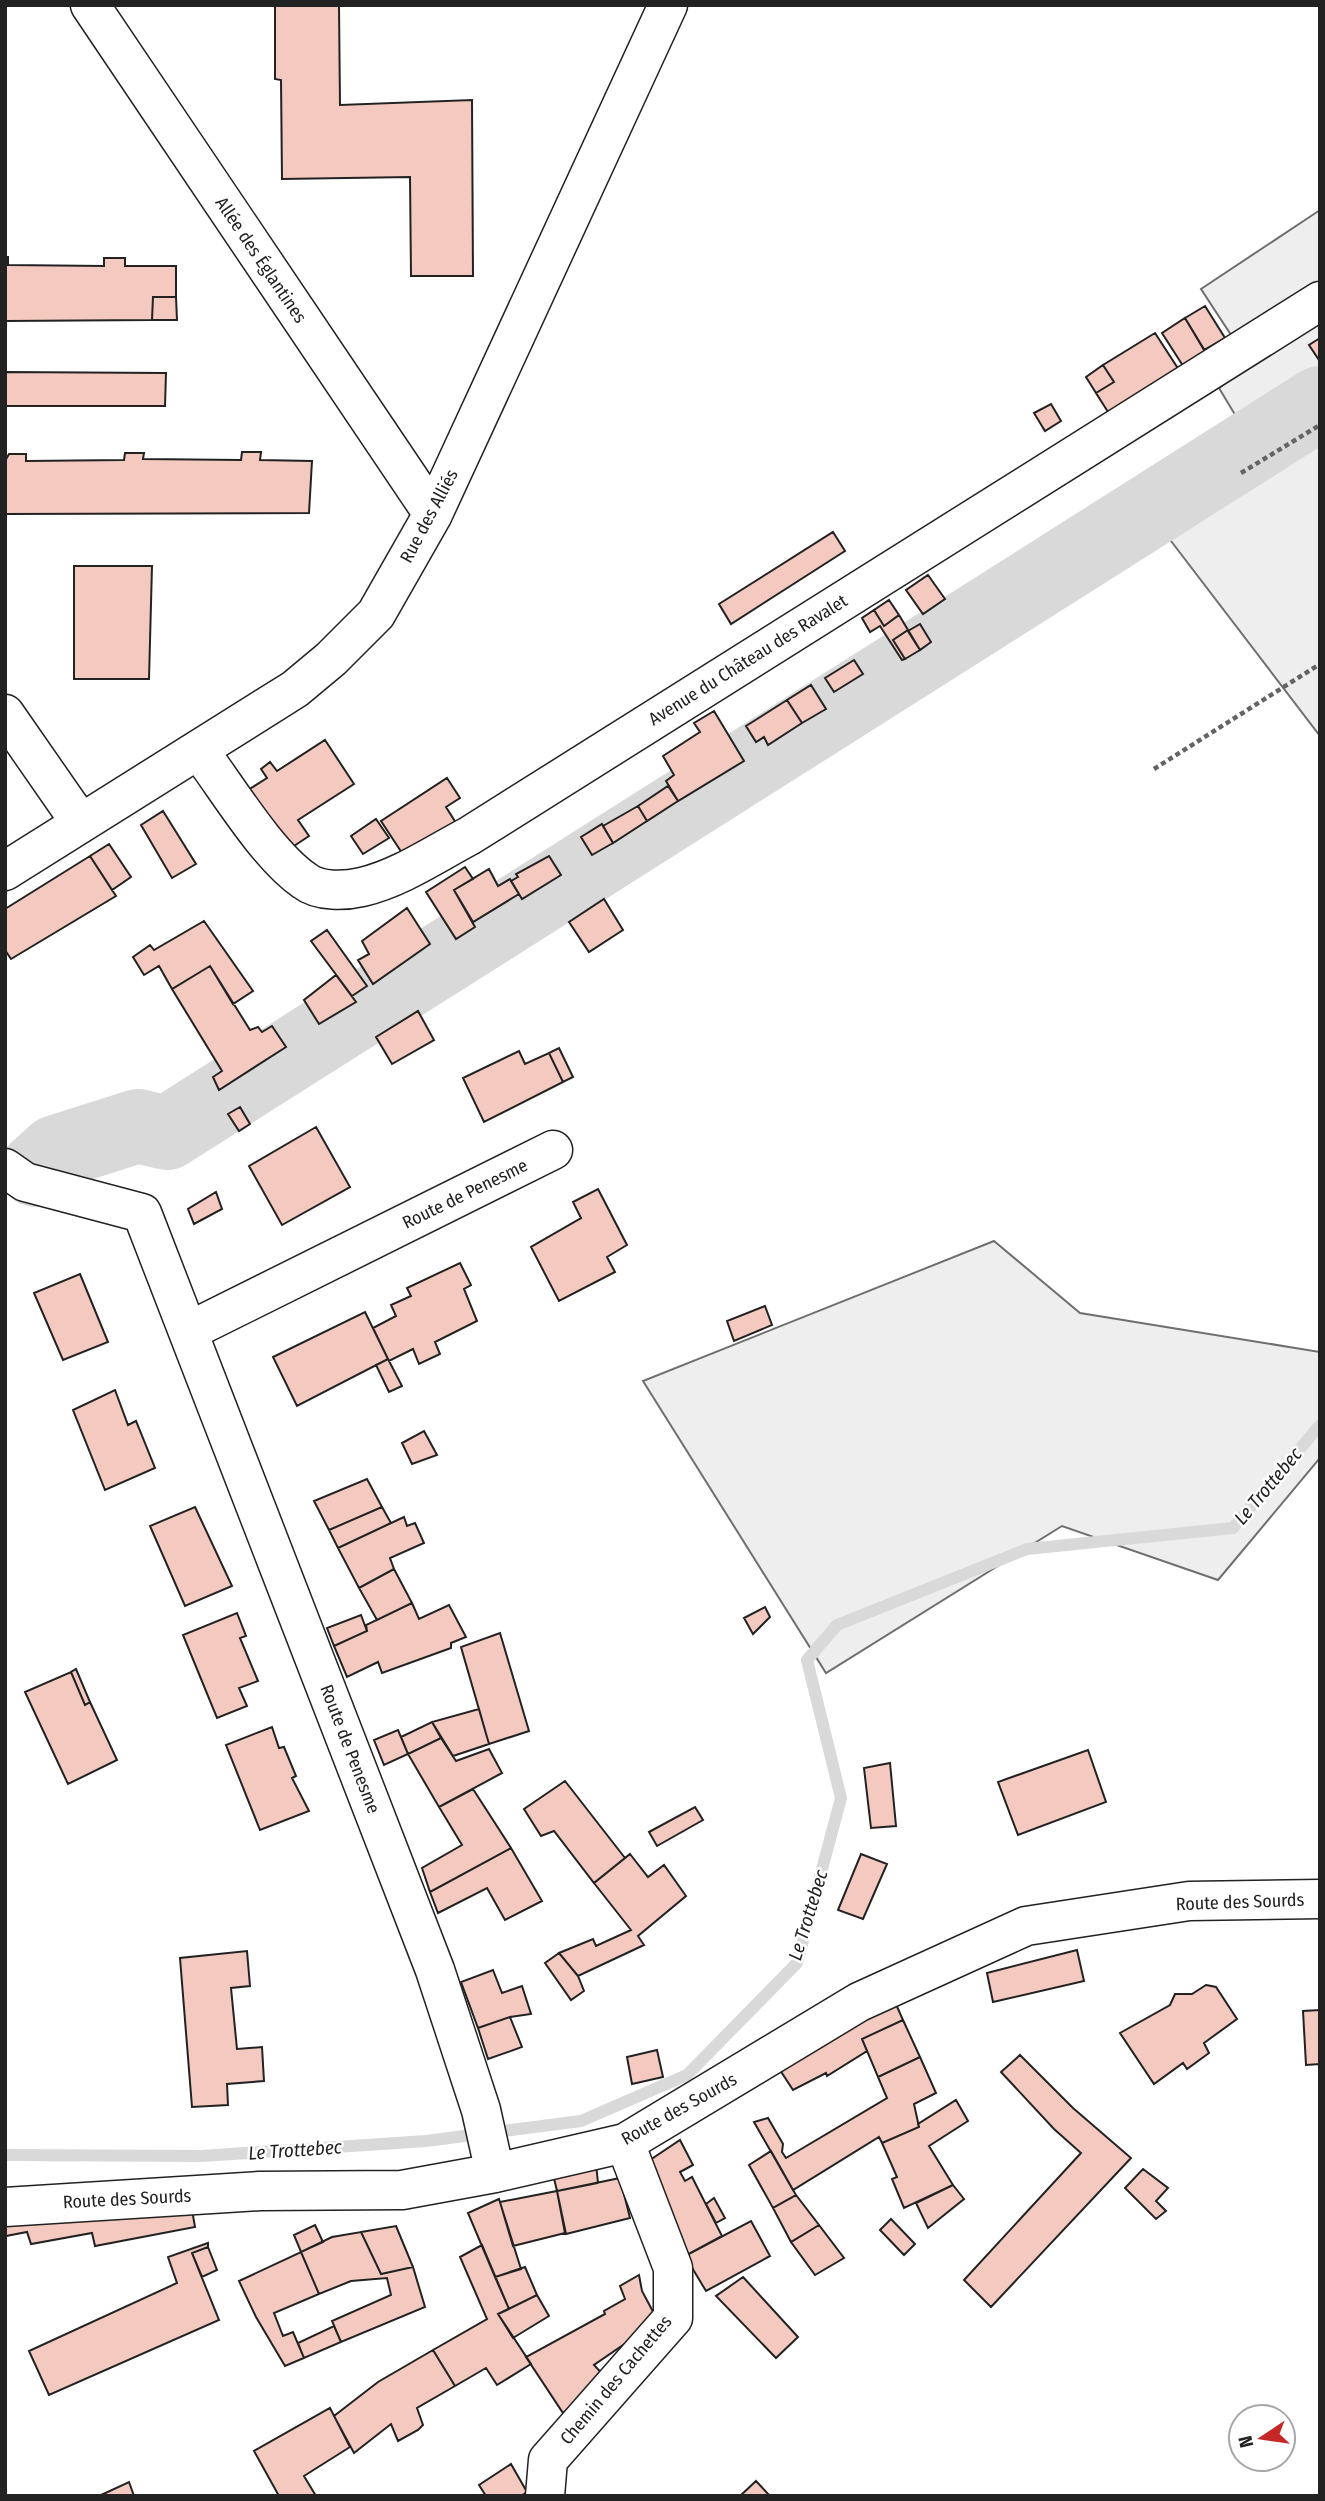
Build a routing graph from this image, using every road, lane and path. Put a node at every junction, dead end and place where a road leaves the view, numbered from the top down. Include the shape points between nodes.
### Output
1 (90, 5) edge
2 (668, 5) edge
3 (1320, 301) edge
4 (1320, 425) edge
5 (1241, 473) dead end
6 (433, 514) junction
7 (1320, 664) edge
8 (5, 714) edge
9 (200, 752) junction
10 (1154, 769) dead end
11 (80, 822) junction
12 (5, 871) edge
13 (553, 1150) dead end
14 (5, 1168) edge
15 (189, 1331) junction
16 (1320, 1899) edge
17 (625, 2143) junction
18 (495, 2173) junction
19 (5, 2207) edge
20 (545, 2496) edge

1 - 6 street, Allée des Églantines
2 - 6 street, Rue des Alliés
3 - 9 street, Avenue du Château des Ravalet via 469,836 393,877 334,890 307,883 281,859
4 - 5 path
6 - 9 street, Rue des Alliés via 376,614 295,689
7 - 10 path
8 - 11 street
9 - 11 street, Rue des Alliés
11 - 12 street, Rue des Alliés
13 - 15 street, Route de Penesme
14 - 15 street, Route de Penesme via 24,1182 142,1213
15 - 18 street, Route de Penesme via 435,1970 481,2110
16 - 17 street, Route des Sourds via 1189,1901 1026,1926 859,2002
17 - 18 street, Route des Sourds
17 - 20 street, Chemin des Cachettes via 673,2268 673,2318 548,2460
18 - 19 street, Route des Sourds via 402,2190 260,2191

